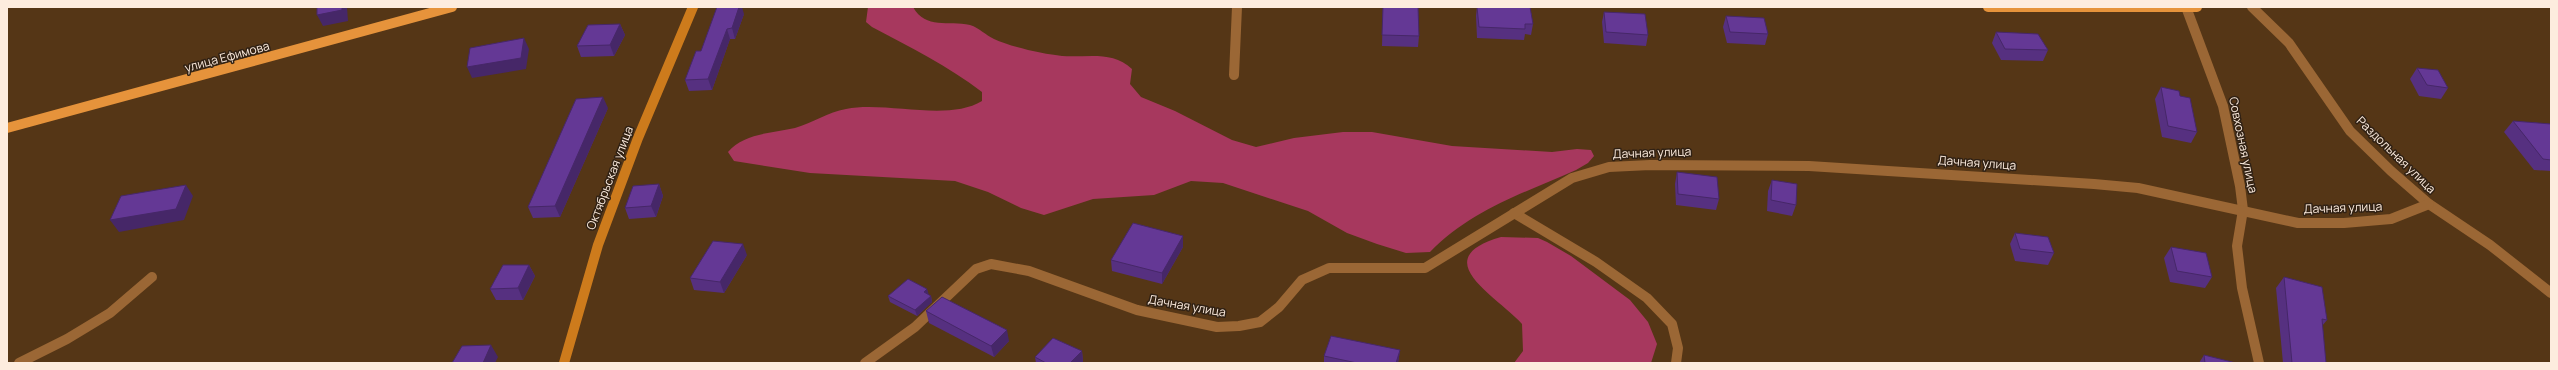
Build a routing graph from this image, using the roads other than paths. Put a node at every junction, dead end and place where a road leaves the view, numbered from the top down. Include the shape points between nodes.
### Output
1 (452, 7) edge
2 (693, 7) edge
3 (1237, 7) edge
4 (1988, 7) edge
5 (2186, 7) edge
6 (2197, 7) edge
7 (2252, 7) edge
8 (1234, 75) dead end
9 (7, 128) edge
10 (2429, 204) junction
11 (2243, 210) junction
12 (1514, 213) junction
13 (152, 277) dead end
14 (2551, 293) edge
15 (19, 363) edge
16 (564, 363) edge
17 (866, 363) edge
18 (1676, 363) edge
19 (2259, 363) edge

1 - 9 main road, улица Ефимова
2 - 16 street, Октябрьская улица via 638,138 598,245
3 - 8 street
4 - 5 main road
5 - 6 main road
5 - 11 street, Совхозная улица via 2223,106
7 - 10 street, Раздольная улица via 2289,43 2350,131
10 - 11 street, Дачная улица via 2391,219 2344,223 2298,222
10 - 14 street, Раздольная улица via 2490,245
11 - 12 street, Дачная улица via 2138,188 2094,184 1809,166 1650,165 1609,167 1572,178
11 - 19 street, Совхозная улица via 2237,246 2242,288
12 - 17 street, Дачная улица via 1425,268 1329,268 1311,275 1302,280 1279,307 1260,322 1239,326 1217,327 1137,310 1029,270 991,264 976,269 921,322
12 - 18 street via 1596,262 1647,298 1672,324 1678,348
13 - 15 street via 110,313 67,339

